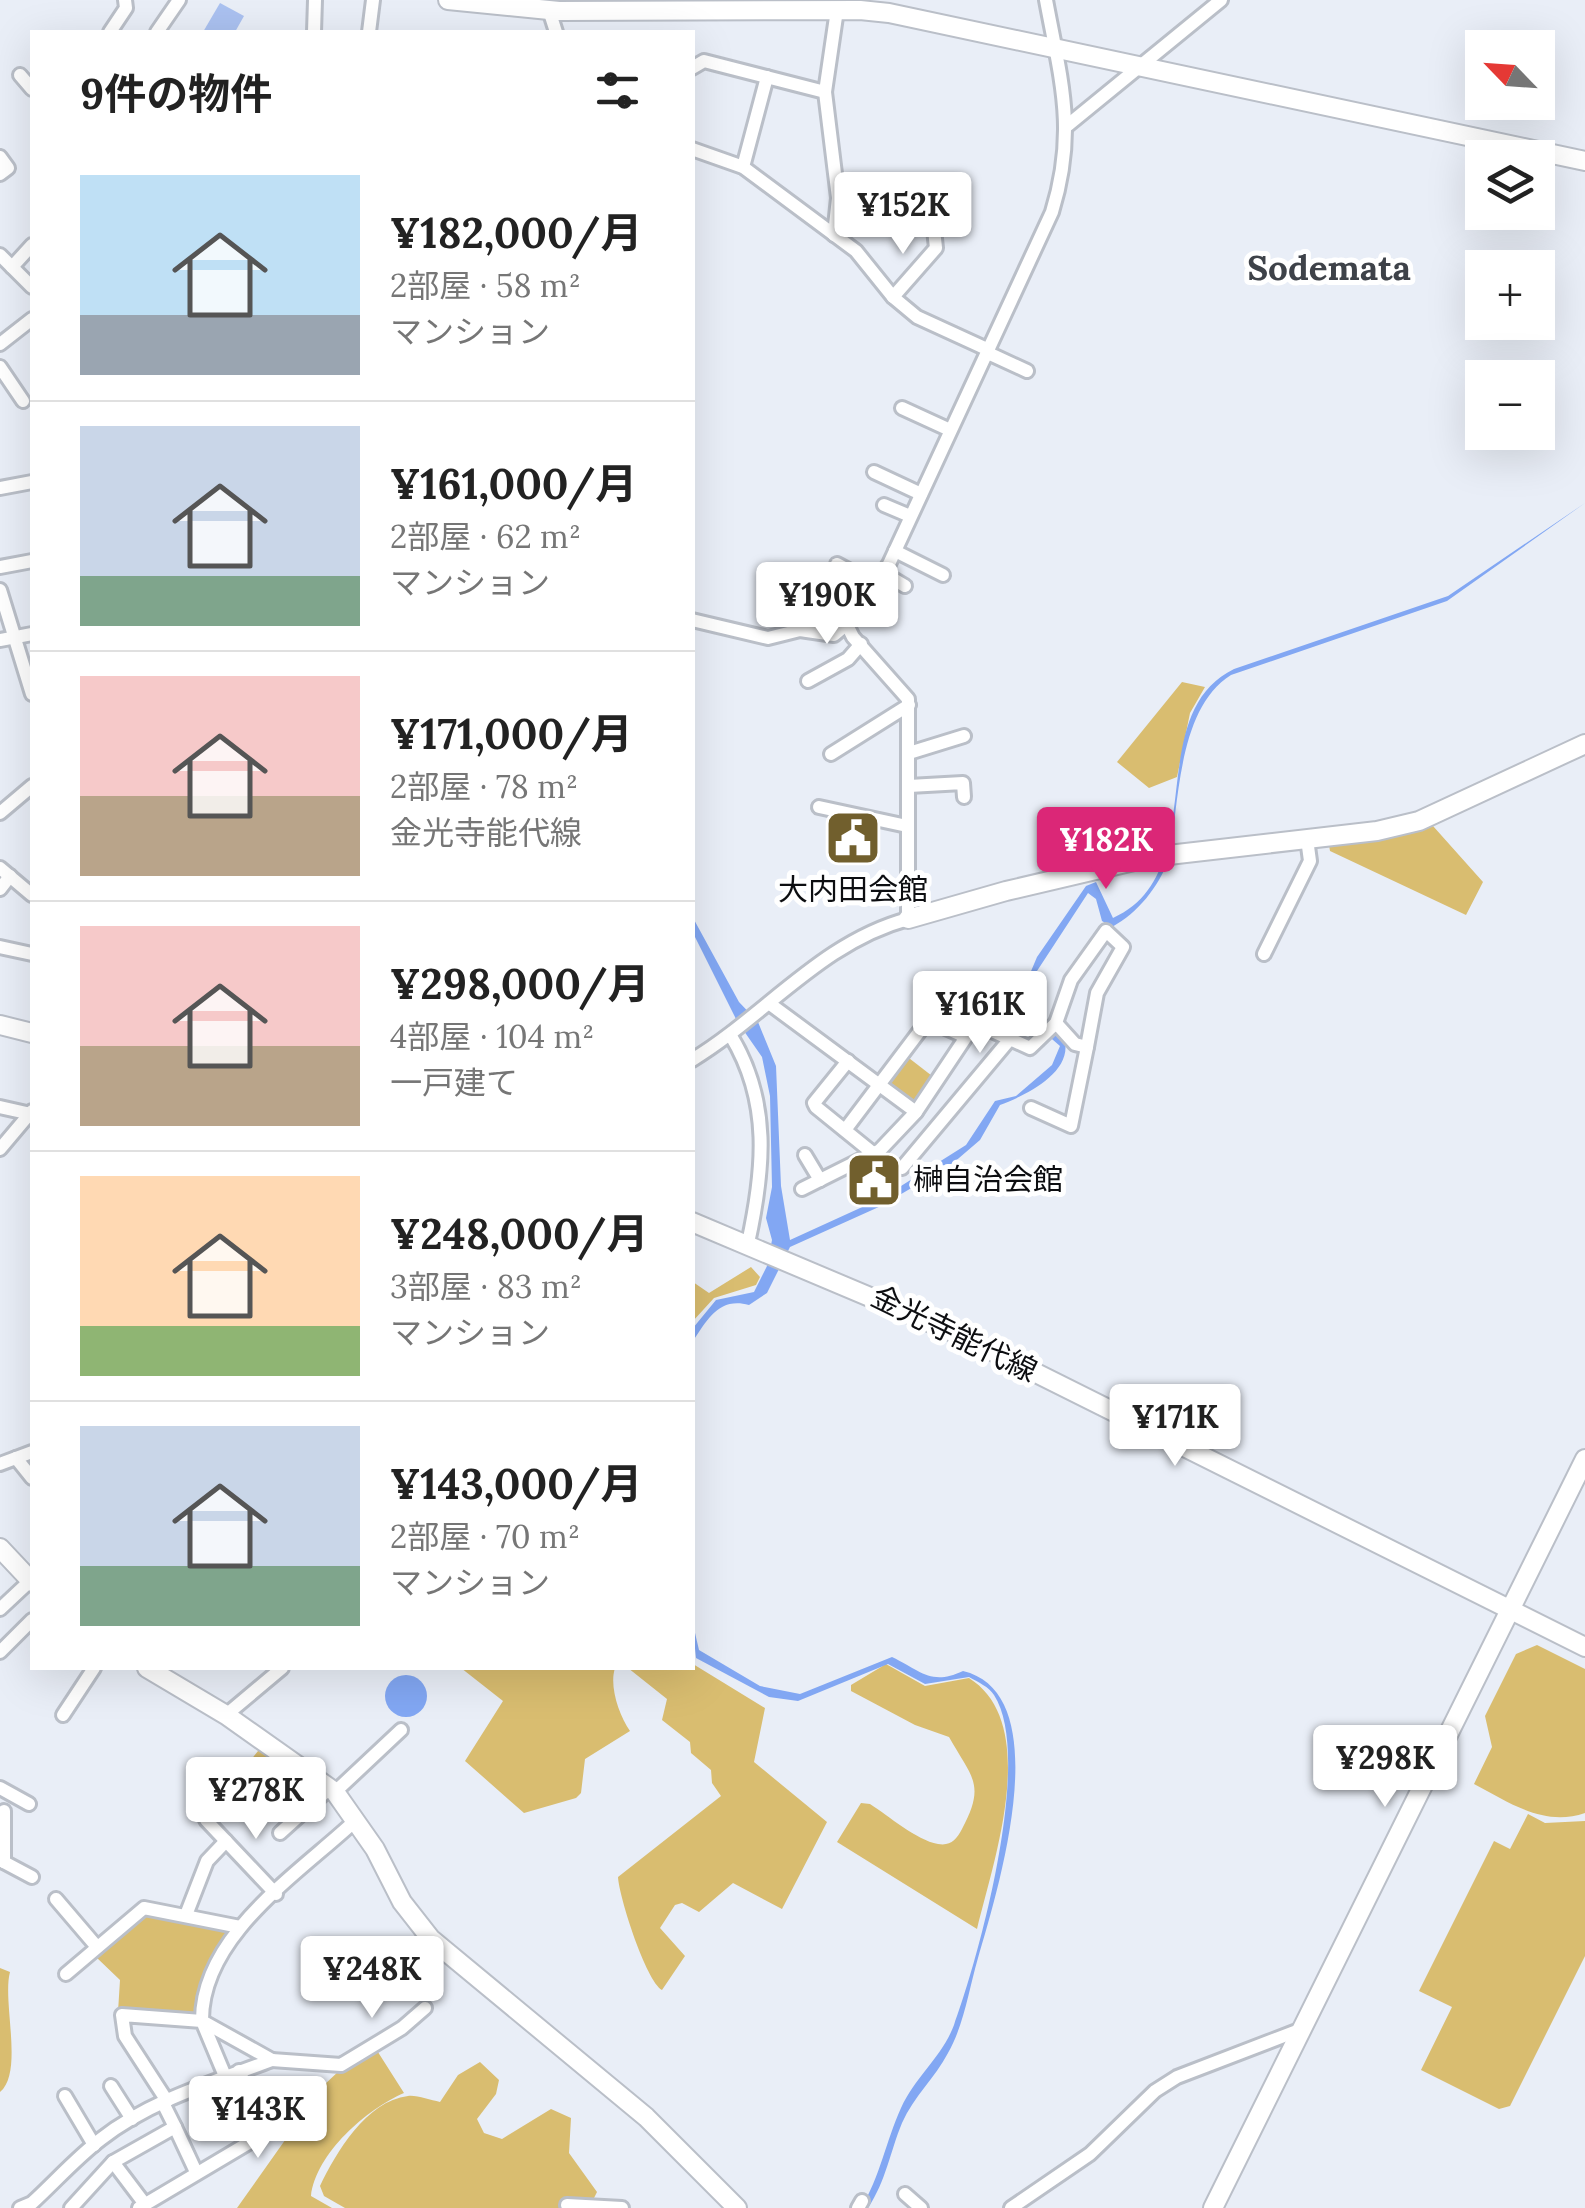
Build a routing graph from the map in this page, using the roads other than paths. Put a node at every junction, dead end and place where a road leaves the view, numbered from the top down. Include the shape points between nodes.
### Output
1 (125, 0) edge
2 (179, 0) edge
3 (315, 0) edge
4 (373, 0) edge
5 (448, 0) edge
6 (1046, 0) edge
7 (1221, 0) edge
8 (470, 2) edge
9 (557, 7) edge
10 (837, 10) junction
11 (111, 30) edge
12 (158, 30) edge
13 (314, 30) edge
14 (369, 30) edge
15 (1055, 46) junction
16 (1143, 64) junction
17 (695, 66) edge
18 (20, 75) dead end
19 (767, 77) junction
20 (30, 87) edge
21 (825, 92) junction
22 (1068, 125) junction
23 (695, 149) edge
24 (0, 157) edge
25 (1585, 161) edge
26 (744, 167) junction
27 (0, 174) edge
28 (926, 212) dead end
29 (834, 235) junction
30 (30, 247) edge
31 (0, 255) edge
32 (12, 267) junction
33 (30, 285) edge
34 (893, 297) junction
35 (30, 321) edge
36 (0, 344) edge
37 (988, 351) junction
38 (0, 367) edge
39 (1027, 371) dead end
40 (23, 401) dead end
41 (902, 408) dead end
42 (950, 430) junction
43 (874, 472) dead end
44 (30, 482) edge
45 (0, 488) edge
46 (920, 494) junction
47 (884, 505) dead end
48 (910, 516) junction
49 (895, 551) junction
50 (30, 561) edge
51 (837, 564) dead end
52 (0, 567) edge
53 (943, 575) dead end
54 (812, 576) dead end
55 (879, 579) junction
56 (905, 586) dead end
57 (0, 590) edge
58 (815, 602) dead end
59 (862, 607) junction
60 (695, 621) edge
61 (848, 624) junction
62 (6, 639) edge
63 (861, 644) junction
64 (808, 681) dead end
65 (30, 690) edge
66 (908, 706) junction
67 (964, 736) dead end
68 (1585, 744) edge
69 (831, 754) dead end
70 (909, 754) junction
71 (909, 786) junction
72 (30, 788) edge
73 (964, 797) dead end
74 (819, 807) dead end
75 (0, 813) edge
76 (907, 826) junction
77 (1094, 826) dead end
78 (1307, 839) junction
79 (5, 872) edge
80 (1065, 877) junction
81 (0, 889) edge
82 (30, 893) edge
83 (908, 920) junction
84 (0, 948) edge
85 (30, 954) edge
86 (1264, 954) dead end
87 (1008, 988) dead end
88 (770, 1004) junction
89 (0, 1025) edge
90 (981, 1026) junction
91 (1049, 1028) junction
92 (30, 1032) edge
93 (732, 1036) junction
94 (966, 1037) junction
95 (1010, 1038) junction
96 (1088, 1047) junction
97 (695, 1058) edge
98 (848, 1060) junction
99 (880, 1084) junction
100 (0, 1107) edge
101 (1031, 1108) dead end
102 (30, 1112) edge
103 (916, 1112) junction
104 (30, 1114) edge
105 (845, 1130) junction
106 (0, 1149) edge
107 (874, 1154) junction
108 (804, 1155) dead end
109 (902, 1168) dead end
110 (820, 1180) junction
111 (802, 1190) dead end
112 (695, 1223) edge
113 (756, 1246) junction
114 (30, 1453) edge
115 (16, 1458) junction
116 (1585, 1459) edge
117 (0, 1464) edge
118 (30, 1476) edge
119 (0, 1548) edge
120 (30, 1579) edge
121 (30, 1583) edge
122 (0, 1608) edge
123 (1510, 1612) junction
124 (30, 1622) edge
125 (1585, 1647) edge
126 (0, 1652) edge
127 (93, 1670) edge
128 (150, 1670) edge
129 (280, 1670) edge
130 (226, 1715) junction
131 (63, 1716) dead end
132 (401, 1730) dead end
133 (0, 1788) edge
134 (332, 1790) junction
135 (30, 1804) dead end
136 (4, 1812) dead end
137 (206, 1820) dead end
138 (356, 1820) junction
139 (280, 1833) dead end
140 (226, 1841) junction
141 (2, 1861) edge
142 (32, 1877) dead end
143 (276, 1894) junction
144 (56, 1899) dead end
145 (186, 1915) junction
146 (240, 1927) junction
147 (97, 1946) junction
148 (66, 1974) dead end
149 (425, 2008) dead end
150 (202, 2022) junction
151 (1302, 2029) junction
152 (272, 2060) junction
153 (232, 2074) junction
154 (111, 2086) dead end
155 (65, 2096) dead end
156 (165, 2102) junction
157 (132, 2120) junction
158 (175, 2127) junction
159 (94, 2145) junction
160 (113, 2162) junction
161 (196, 2172) junction
162 (905, 2194) dead end
163 (568, 2205) dead end
164 (141, 2206) edge
165 (22, 2208) edge
166 (71, 2208) edge
167 (622, 2208) edge
168 (736, 2208) edge
169 (921, 2208) edge
170 (1012, 2208) edge
171 (1212, 2208) edge

1 - 11 street
2 - 12 street
3 - 13 street
4 - 14 street
5 - 8 street
6 - 15 street
7 - 16 street
8 - 9 street
9 - 10 street via 668,14
10 - 15 street
10 - 21 street
15 - 16 street
15 - 22 street
16 - 22 street
16 - 25 street
17 - 19 street via 704,61
18 - 20 street
19 - 21 street
19 - 26 street
21 - 29 street via 838,198
22 - 37 street via 1052,212
23 - 26 street
24 - 27 street via 8,168
26 - 29 street
28 - 34 street via 934,220 936,248
29 - 34 street via 856,250
30 - 32 street
31 - 32 street
32 - 33 street
34 - 37 street via 918,318
35 - 36 street
37 - 39 street
37 - 42 street
38 - 40 street
41 - 42 street
42 - 46 street
43 - 46 street
44 - 45 street
46 - 48 street
47 - 48 street
48 - 49 street
49 - 53 street
49 - 55 street
50 - 52 street
51 - 55 street
54 - 59 street
55 - 56 street
55 - 59 street
57 - 62 street
58 - 61 street
59 - 61 street
60 - 61 street via 768,638 800,630 834,635
61 - 63 street
62 - 65 street
63 - 64 street via 848,660
63 - 66 street via 902,687
66 - 69 street
66 - 70 street
67 - 70 street
68 - 78 street via 1445,812 1377,831
70 - 71 street
71 - 73 street via 963,784
71 - 76 street
72 - 75 street
74 - 76 street
76 - 83 street
77 - 80 street via 1068,854
78 - 80 street via 1151,857
78 - 86 street via 1310,861
79 - 81 street
79 - 82 street
80 - 83 street
83 - 88 street via 856,937
84 - 85 street
87 - 90 street via 996,988
88 - 93 street
88 - 98 street
89 - 92 street
90 - 94 street
90 - 95 street
91 - 95 street via 1030,1048
91 - 96 street
91 - 96 street via 1071,980 1106,931 1123,947 1097,993
93 - 97 street
93 - 113 street via 760,1098
94 - 99 street via 928,1020
94 - 103 street
95 - 109 street
96 - 101 street via 1071,1126
98 - 99 street
98 - 105 street via 814,1103
99 - 103 street
99 - 105 street
100 - 102 street
103 - 107 street
104 - 106 street
105 - 107 street
107 - 110 street
108 - 110 street
110 - 111 street
112 - 113 street, 金光寺能代線
113 - 123 street, 金光寺能代線 via 960,1335
114 - 115 street
115 - 117 street
115 - 118 street
116 - 123 street
119 - 120 street
121 - 122 street
123 - 125 street, 金光寺能代線
123 - 151 street
124 - 126 street
127 - 131 street
128 - 130 street
129 - 130 street
130 - 134 street
132 - 134 street
133 - 135 street
134 - 138 street
134 - 139 street
136 - 141 street
137 - 140 street
138 - 143 street
138 - 168 street via 431,1939 646,2116
140 - 143 street
140 - 145 street via 208,1860
141 - 142 street
143 - 146 street
144 - 147 street
145 - 146 street
145 - 147 street via 144,1908
146 - 150 street via 210,1969
147 - 148 street
149 - 152 street via 341,2065
150 - 152 street
150 - 153 street
150 - 156 street via 122,2015 125,2036
151 - 170 street via 1177,2077 1090,2154
151 - 171 street
152 - 153 street
153 - 156 street
153 - 161 street via 266,2132
154 - 157 street
155 - 159 street
156 - 157 street
156 - 158 street
157 - 159 street
158 - 160 street
158 - 161 street
159 - 165 street
160 - 164 street
160 - 166 street
161 - 164 street
162 - 169 street
163 - 167 street

